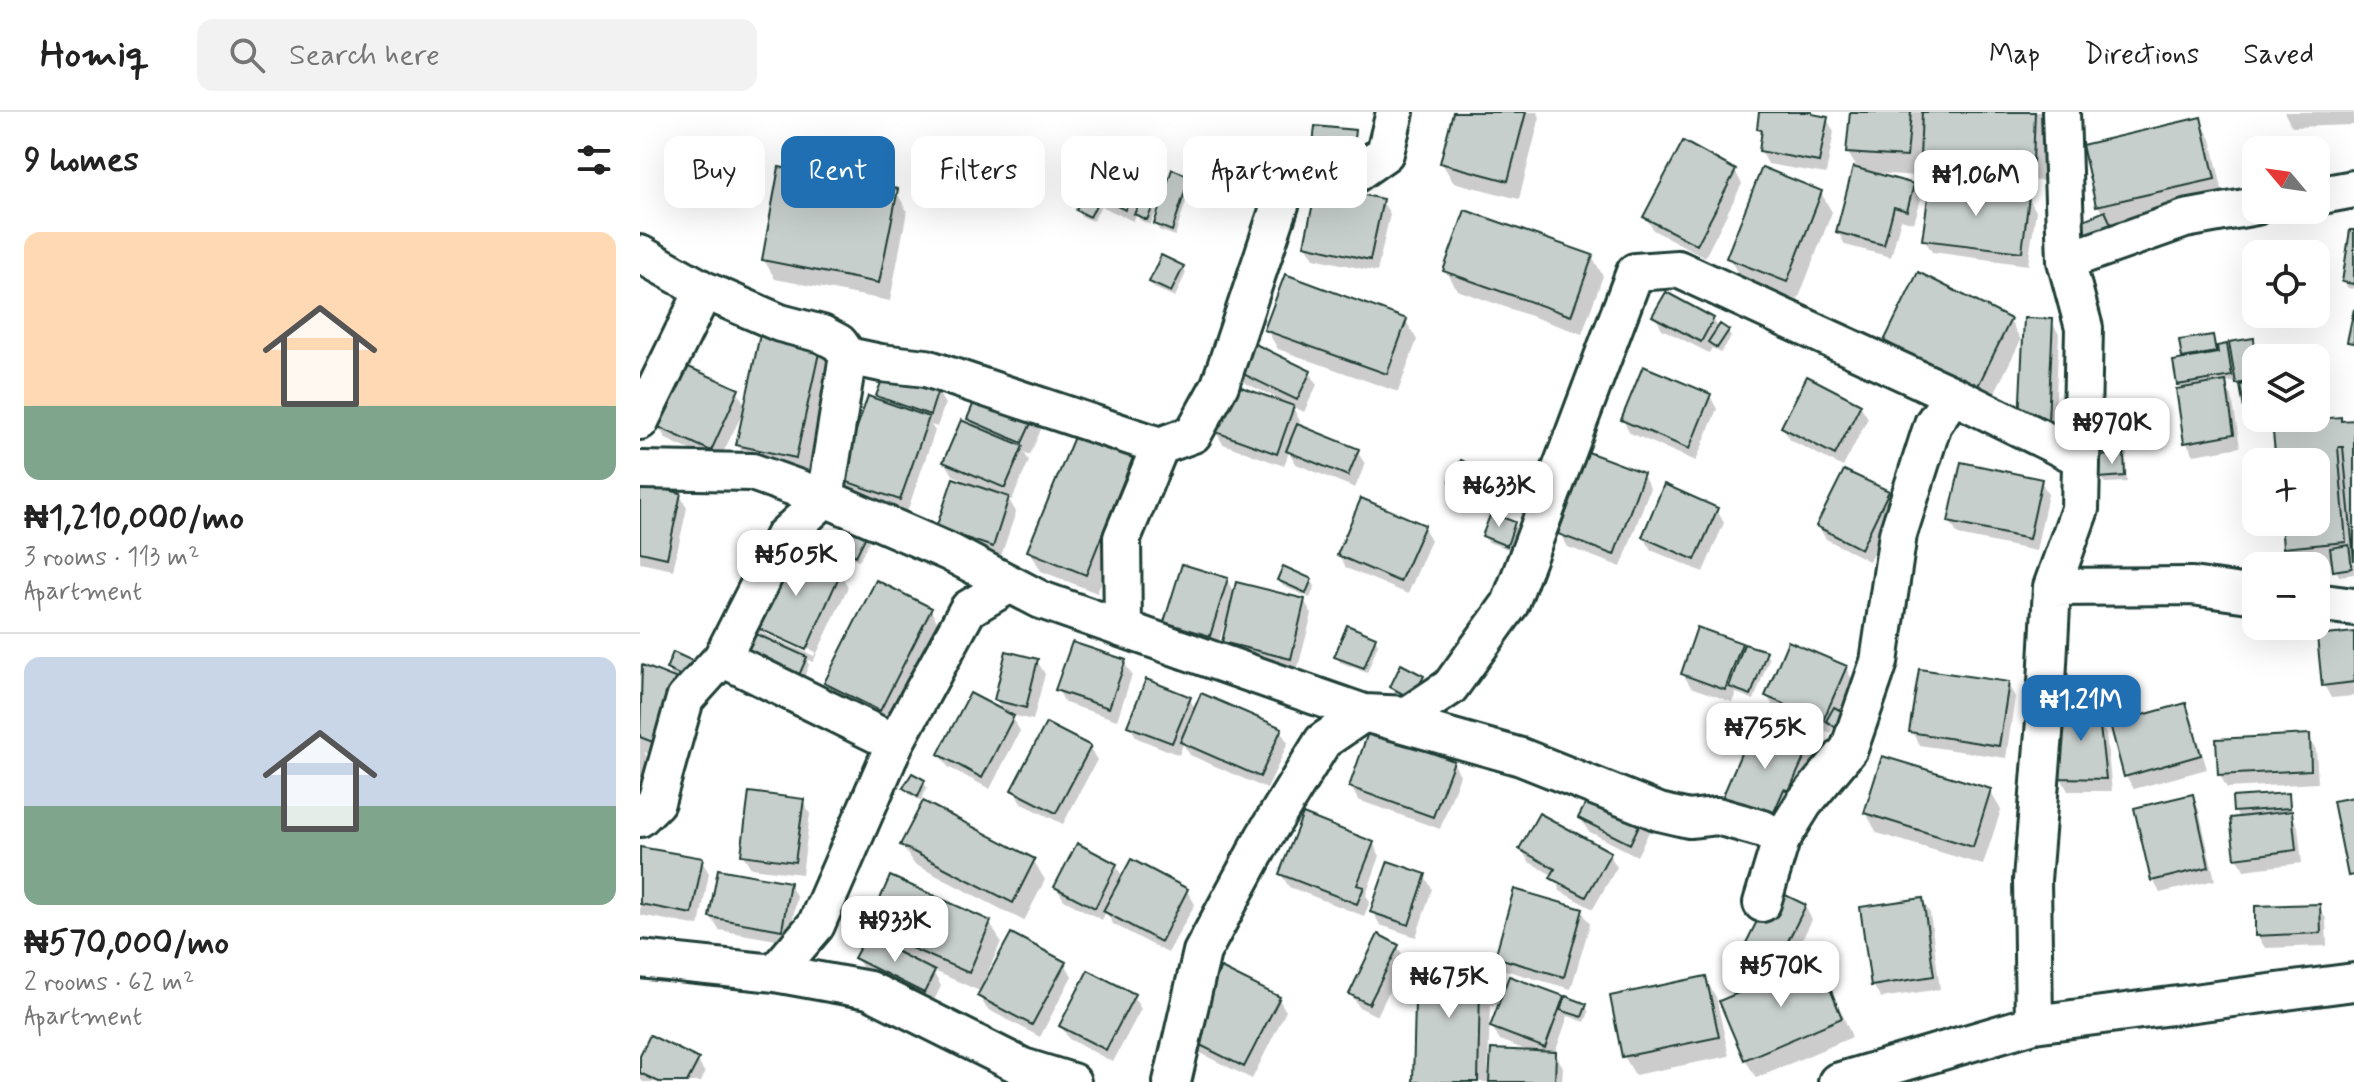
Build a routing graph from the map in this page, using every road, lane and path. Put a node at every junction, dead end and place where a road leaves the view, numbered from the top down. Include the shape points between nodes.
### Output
1 (1395, 112) edge
2 (2061, 112) edge
3 (2354, 189) edge
4 (2330, 193) edge
5 (2242, 209) edge
6 (640, 254) edge
7 (2066, 261) junction
8 (704, 290) junction
9 (848, 356) junction
10 (1953, 395) junction
11 (640, 421) edge
12 (1160, 446) junction
13 (2081, 458) junction
14 (640, 470) edge
15 (825, 498) junction
16 (960, 557) junction
17 (1010, 584) junction
18 (2052, 587) junction
19 (2242, 593) edge
20 (2330, 604) edge
21 (2354, 607) edge
22 (968, 609) junction
23 (1123, 629) junction
24 (722, 658) junction
25 (1364, 713) junction
26 (895, 743) junction
27 (640, 818) edge
28 (1781, 840) junction
29 (1762, 903) dead end
30 (640, 959) edge
31 (775, 973) junction
32 (2354, 982) edge
33 (2034, 1024) junction
34 (1072, 1082) edge
35 (1172, 1082) edge
36 (1837, 1082) edge

1 - 12 street via 1385,153 1355,174 1309,169 1285,190 1220,385 1193,434
2 - 7 street
3 - 4 street
5 - 7 street via 2185,219
6 - 8 street
7 - 13 street via 2084,328
8 - 9 street via 780,323 822,334 839,343
8 - 11 street
9 - 12 street via 926,368
9 - 15 street
10 - 13 street
10 - 25 street via 1678,269 1635,272 1510,604 1450,687 1408,715
10 - 28 street via 1933,424 1898,534 1879,662 1849,749
12 - 23 street via 1122,538
13 - 18 street via 2080,509
14 - 15 street via 752,472
15 - 16 street
15 - 24 street via 784,536
16 - 17 street
16 - 22 street
17 - 22 street
17 - 23 street
18 - 19 street via 2192,586
18 - 33 street via 2032,880
20 - 21 street
22 - 26 street
23 - 25 street
24 - 26 street
24 - 27 street via 685,699 656,802
25 - 28 street via 1521,757 1659,812 1689,819 1717,816
25 - 35 street via 1323,741 1202,952
26 - 31 street via 816,925
28 - 29 street
30 - 31 street
31 - 34 street via 869,990 1023,1067
32 - 33 street
33 - 36 street

